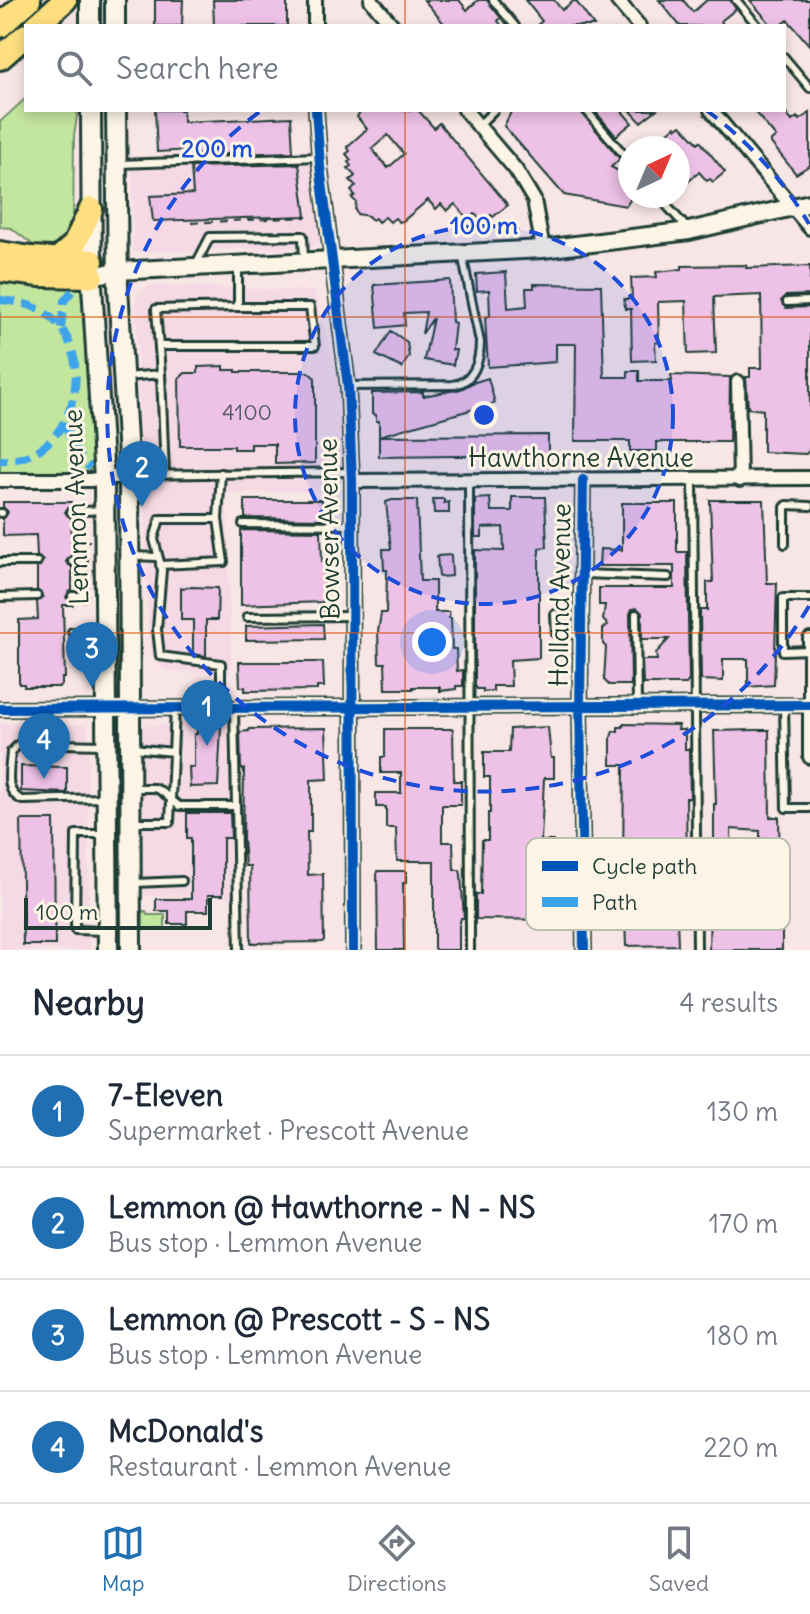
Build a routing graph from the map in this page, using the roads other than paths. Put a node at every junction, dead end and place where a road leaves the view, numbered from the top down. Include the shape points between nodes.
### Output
1 (29, 0) edge
2 (65, 0) edge
3 (90, 0) edge
4 (115, 0) edge
5 (315, 0) edge
6 (371, 0) edge
7 (493, 0) edge
8 (617, 0) edge
9 (736, 0) edge
10 (38, 24) edge
11 (90, 24) edge
12 (115, 24) edge
13 (315, 24) edge
14 (391, 24) edge
15 (513, 24) edge
16 (637, 24) edge
17 (756, 24) edge
18 (0, 26) edge
19 (24, 37) edge
20 (0, 58) edge
21 (786, 59) edge
22 (810, 88) edge
23 (91, 112) edge
24 (116, 112) edge
25 (316, 112) edge
26 (467, 112) edge
27 (492, 112) edge
28 (588, 112) edge
29 (713, 112) edge
30 (478, 126) junction
31 (618, 148) edge
32 (319, 157) junction
33 (117, 164) junction
34 (802, 206) edge
35 (669, 208) edge
36 (91, 209) junction
37 (810, 228) edge
38 (689, 231) junction
39 (543, 249) junction
40 (0, 253) edge
41 (462, 254) junction
42 (57, 260) junction
43 (332, 260) junction
44 (304, 261) junction
45 (238, 265) junction
46 (194, 267) junction
47 (92, 268) junction
48 (0, 270) edge
49 (117, 271) junction
50 (810, 301) edge
51 (787, 302) dead end
52 (238, 307) junction
53 (159, 346) junction
54 (161, 374) junction
55 (123, 378) junction
56 (738, 382) dead end
57 (348, 386) junction
58 (221, 473) junction
59 (165, 474) junction
60 (129, 475) junction
61 (352, 476) junction
62 (810, 478) edge
63 (104, 479) junction
64 (0, 480) edge
65 (469, 480) junction
66 (583, 480) junction
67 (693, 480) junction
68 (740, 480) junction
69 (810, 506) edge
70 (104, 510) junction
71 (71, 512) dead end
72 (218, 519) junction
73 (243, 524) dead end
74 (352, 525) junction
75 (785, 544) dead end
76 (129, 556) junction
77 (72, 561) dead end
78 (159, 561) junction
79 (0, 562) edge
80 (37, 562) dead end
81 (582, 574) junction
82 (668, 577) dead end
83 (37, 596) dead end
84 (72, 596) dead end
85 (0, 597) edge
86 (810, 598) edge
87 (555, 614) dead end
88 (636, 614) dead end
89 (352, 616) junction
90 (247, 617) dead end
91 (72, 632) dead end
92 (105, 633) junction
93 (580, 634) junction
94 (810, 639) edge
95 (810, 650) edge
96 (809, 705) edge
97 (580, 706) junction
98 (637, 706) junction
99 (696, 706) junction
100 (784, 706) junction
101 (468, 707) junction
102 (106, 708) junction
103 (130, 708) junction
104 (175, 708) junction
105 (217, 708) junction
106 (234, 708) junction
107 (0, 709) edge
108 (351, 709) junction
109 (106, 745) junction
110 (130, 748) junction
111 (173, 752) junction
112 (810, 757) edge
113 (130, 788) junction
114 (106, 798) junction
115 (171, 801) junction
116 (236, 806) junction
117 (810, 808) edge
118 (131, 822) junction
119 (107, 834) junction
120 (582, 838) edge
121 (697, 838) edge
122 (182, 881) dead end
123 (131, 883) junction
124 (584, 930) edge
125 (697, 930) edge
126 (108, 941) edge
127 (131, 950) edge
128 (239, 950) edge
129 (353, 950) edge
130 (470, 950) edge
131 (584, 950) edge
132 (697, 950) edge

1 - 18 highway
2 - 10 highway
3 - 11 main road
4 - 12 main road
5 - 13 street
6 - 14 street
7 - 15 lane
8 - 16 street
9 - 17 lane
19 - 20 highway
21 - 22 lane
23 - 36 main road, Lemmon Avenue
24 - 33 main road, Lemmon Avenue
25 - 32 street, Bowser Avenue
26 - 30 street
27 - 30 lane
28 - 31 lane
29 - 34 street
30 - 39 street via 534,200
32 - 33 lane
32 - 43 street, Bowser Avenue
33 - 49 main road, Lemmon Avenue
34 - 37 street
34 - 38 street
35 - 38 lane
36 - 42 highway via 74,245
36 - 47 main road, Lemmon Avenue
38 - 39 street
39 - 41 street
40 - 42 highway
41 - 43 street
41 - 57 lane via 480,342 471,375 452,385
42 - 47 highway
43 - 44 street
43 - 57 street, Bowser Avenue
44 - 45 street
44 - 46 lane via 303,236 210,237
45 - 46 street
45 - 52 lane
46 - 49 street
47 - 48 highway via 40,275
47 - 49 street
47 - 63 main road, Lemmon Avenue
49 - 55 main road, Lemmon Avenue
50 - 51 lane
52 - 53 lane via 156,309
52 - 53 lane via 310,307 315,346
53 - 54 lane
54 - 55 lane
54 - 59 lane
55 - 60 main road, Lemmon Avenue
56 - 68 street
57 - 61 street, Bowser Avenue
58 - 59 lane, Hawthorne Avenue
58 - 61 lane, Hawthorne Avenue
58 - 72 lane
59 - 60 lane, Hawthorne Avenue
60 - 63 street, Hawthorne Avenue
60 - 76 main road, Lemmon Avenue
61 - 65 street, Hawthorne Avenue
61 - 74 street, Bowser Avenue
62 - 68 street, Hawthorne Avenue
63 - 64 street, Hawthorne Avenue
63 - 70 main road, Lemmon Avenue
65 - 66 street, Hawthorne Avenue
65 - 101 lane
66 - 67 street, Hawthorne Avenue
66 - 81 street, Holland Avenue
67 - 68 street, Hawthorne Avenue
67 - 99 lane
69 - 75 lane via 785,507
70 - 71 lane
70 - 92 main road, Lemmon Avenue
72 - 78 lane via 160,519 154,539
72 - 78 lane via 224,562
73 - 74 lane
74 - 89 street, Bowser Avenue
76 - 78 lane
76 - 103 main road, Lemmon Avenue
77 - 84 lane via 83,561 83,596
78 - 105 lane via 160,656 221,664
79 - 80 lane
81 - 82 lane
81 - 93 street, Holland Avenue
83 - 85 lane
86 - 95 lane via 783,598 783,651
87 - 93 lane via 556,634
88 - 98 lane
89 - 90 lane
89 - 108 street, Bowser Avenue
91 - 92 lane
92 - 102 main road, Lemmon Avenue
93 - 97 street, Holland Avenue
94 - 95 street
95 - 96 street
96 - 100 street
96 - 112 street
97 - 98 street
97 - 101 street
97 - 120 street, Holland Avenue
98 - 99 street
99 - 100 street
99 - 121 lane
100 - 117 lane via 786,808
101 - 108 street
101 - 130 lane
102 - 103 street
102 - 107 street
102 - 109 main road, Lemmon Avenue
103 - 104 street
103 - 110 main road, Lemmon Avenue
104 - 105 street
104 - 111 lane
105 - 106 street
106 - 108 street
106 - 116 lane
108 - 129 street, Bowser Avenue
109 - 114 main road, Lemmon Avenue
109 - 114 lane via 20,743 11,752 9,787 22,800
110 - 111 lane
110 - 113 main road, Lemmon Avenue
111 - 115 lane
113 - 115 lane via 154,788
113 - 118 main road, Lemmon Avenue
114 - 119 main road, Lemmon Avenue
115 - 116 lane via 179,806
115 - 118 lane via 170,822
116 - 128 lane
118 - 123 main road, Lemmon Avenue
119 - 126 main road, Lemmon Avenue
119 - 126 lane via 76,834 75,930
122 - 123 lane
123 - 127 main road, Lemmon Avenue
124 - 131 street, Holland Avenue
125 - 132 lane

